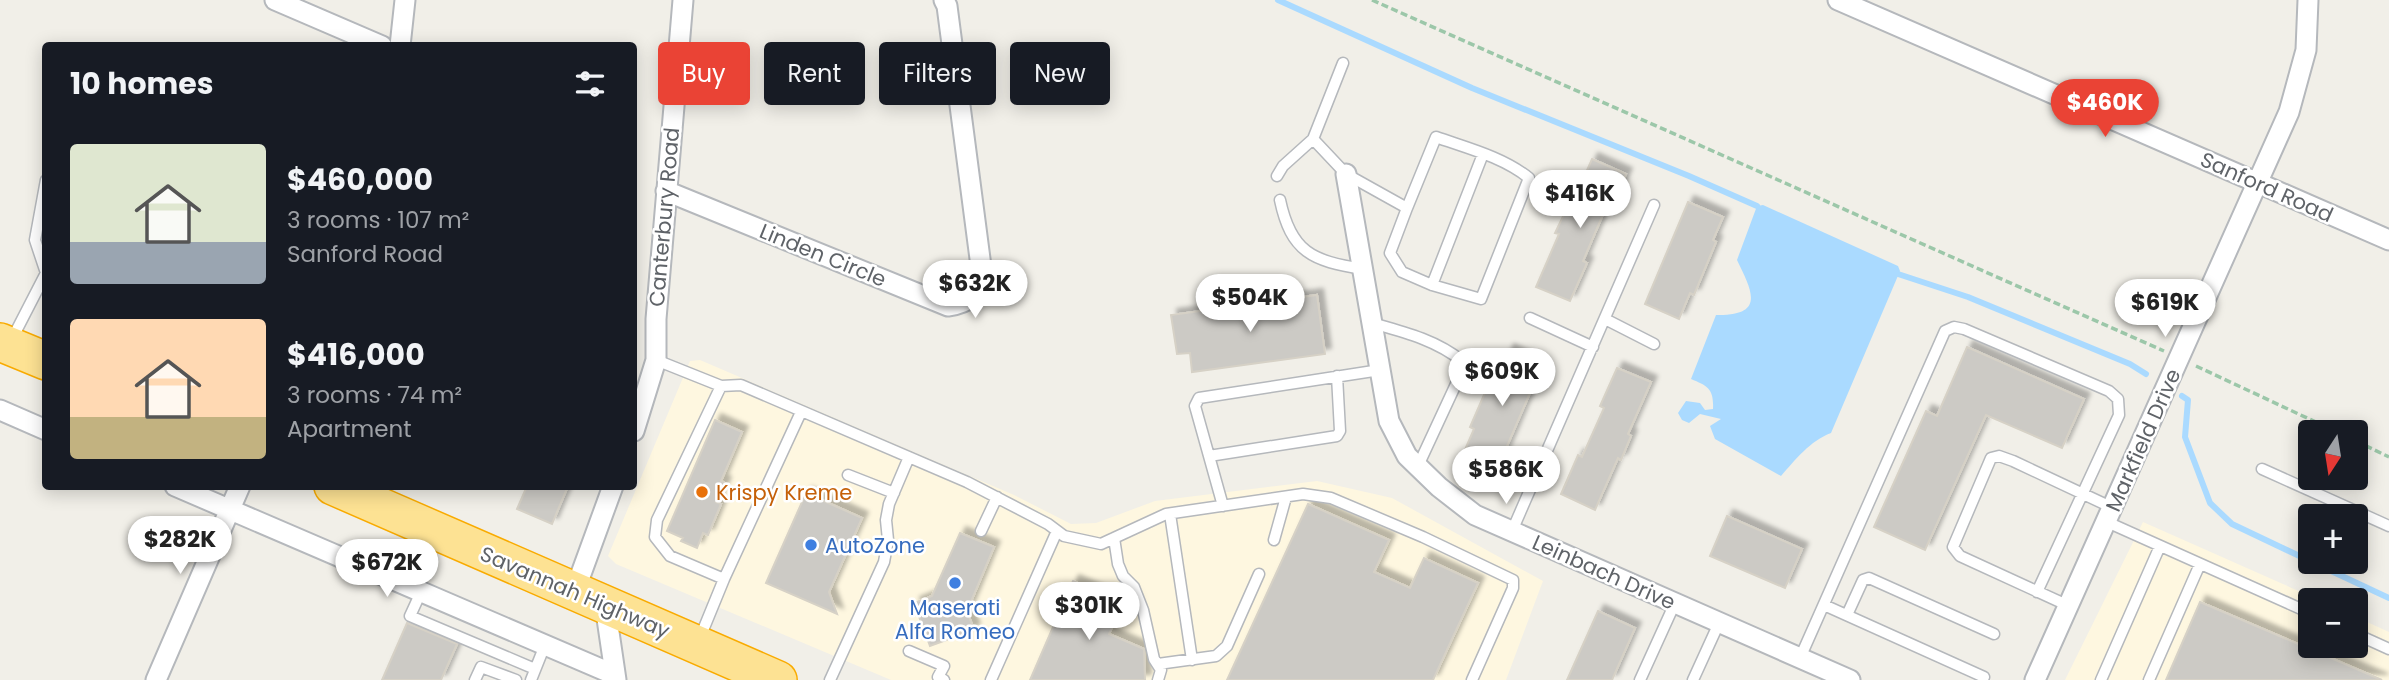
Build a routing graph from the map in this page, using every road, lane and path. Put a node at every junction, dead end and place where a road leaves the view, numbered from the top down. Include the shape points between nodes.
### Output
1 (275, 0) edge
2 (405, 0) edge
3 (683, 0) edge
4 (944, 0) edge
5 (1373, 0) edge
6 (1838, 0) edge
7 (1888, 0) edge
8 (2308, 0) edge
9 (1880, 18) junction
10 (373, 42) edge
11 (400, 42) edge
12 (1343, 63) dead end
13 (1313, 139) junction
14 (1483, 154) junction
15 (1346, 174) junction
16 (1277, 176) dead end
17 (2258, 183) junction
18 (666, 191) junction
19 (1280, 200) dead end
20 (42, 202) edge
21 (1654, 205) dead end
22 (1407, 208) junction
23 (2389, 240) edge
24 (42, 261) edge
25 (1363, 269) junction
26 (42, 280) edge
27 (1432, 285) junction
28 (1530, 317) dead end
29 (1605, 319) junction
30 (1372, 323) junction
31 (4, 344) edge
32 (1654, 344) dead end
33 (1593, 346) junction
34 (2178, 358) junction
35 (42, 359) edge
36 (656, 360) junction
37 (1380, 370) junction
38 (1337, 376) junction
39 (721, 386) junction
40 (0, 410) edge
41 (801, 412) junction
42 (2311, 420) edge
43 (637, 421) edge
44 (42, 428) edge
45 (2368, 447) edge
46 (1209, 456) junction
47 (909, 457) junction
48 (2389, 457) edge
49 (1418, 466) junction
50 (2262, 469) dead end
51 (848, 475) dead end
52 (184, 490) edge
53 (239, 490) edge
54 (341, 490) edge
55 (612, 490) edge
56 (894, 493) junction
57 (2082, 494) junction
58 (997, 497) junction
59 (1286, 497) junction
60 (1223, 506) junction
61 (231, 511) junction
62 (1170, 514) junction
63 (2110, 515) junction
64 (2389, 526) edge
65 (981, 531) dead end
66 (1057, 531) junction
67 (1512, 531) junction
68 (1114, 538) junction
69 (1275, 540) dead end
70 (2160, 546) junction
71 (2200, 564) junction
72 (1259, 574) dead end
73 (724, 579) junction
74 (421, 592) junction
75 (2037, 592) junction
76 (590, 599) junction
77 (1675, 603) junction
78 (1824, 605) junction
79 (2068, 606) junction
80 (2298, 608) edge
81 (1847, 615) junction
82 (1719, 623) junction
83 (1994, 634) dead end
84 (2368, 639) edge
85 (545, 645) junction
86 (2389, 649) edge
87 (909, 651) dead end
88 (719, 657) junction
89 (1800, 658) junction
90 (1192, 660) junction
91 (1158, 664) junction
92 (536, 669) junction
93 (616, 677) edge
94 (1984, 677) dead end
95 (156, 680) edge
96 (475, 680) edge
97 (516, 680) edge
98 (531, 680) edge
99 (778, 680) edge
100 (830, 680) edge
101 (944, 680) edge
102 (991, 680) edge
103 (1158, 680) edge
104 (1472, 680) edge
105 (1640, 680) edge
106 (1693, 680) edge
107 (1850, 680) edge
108 (2035, 680) edge
109 (2101, 680) edge
110 (2149, 680) edge

1 - 10 street
2 - 11 street
3 - 18 street, Canterbury Road
4 - 18 street, Linden Circle via 982,274 973,298 948,306
5 - 34 path
6 - 9 street, Sanford Road
7 - 9 street
8 - 17 street, Markfield Drive via 2306,50 2289,112
9 - 17 street, Sanford Road
12 - 13 lane
13 - 15 lane
13 - 16 lane
14 - 22 lane via 1436,138
14 - 27 lane
14 - 27 lane via 1529,178 1519,205 1480,299
15 - 22 lane
15 - 25 street, Leinbach Drive
17 - 23 street, Sanford Road
17 - 34 street, Markfield Drive
18 - 36 street, Canterbury Road
19 - 25 lane via 1293,240 1315,256
20 - 24 lane via 35,240
21 - 29 lane
22 - 27 lane via 1390,253 1402,272
25 - 30 street, Leinbach Drive
26 - 31 lane
28 - 33 lane
29 - 32 lane
29 - 33 lane
30 - 37 street, Leinbach Drive
30 - 49 lane via 1413,334 1462,361 1463,369
31 - 35 highway
33 - 67 lane
34 - 42 path
34 - 63 street, Markfield Drive
36 - 39 lane
36 - 43 street, Canterbury Road
37 - 38 lane
37 - 49 street, Leinbach Drive via 1389,421 1407,456
38 - 46 lane via 1337,436
38 - 46 lane via 1199,398 1195,406
39 - 41 lane via 741,385
39 - 73 lane via 657,520 655,537 670,556
40 - 44 street
41 - 47 lane
41 - 73 lane
45 - 48 path
46 - 60 lane
47 - 56 lane
47 - 58 lane
49 - 67 street, Leinbach Drive via 1475,515
50 - 64 lane
51 - 56 lane
52 - 61 street
53 - 61 street
54 - 76 highway, Savannah Highway
55 - 76 street
56 - 100 lane via 886,520 884,562
57 - 63 lane
57 - 75 lane
57 - 75 lane via 1999,456 1991,458 1952,547 1960,556
57 - 78 lane via 2119,415 2118,399 2109,391 1954,327 1945,331
58 - 65 lane
58 - 66 lane
59 - 60 lane
59 - 69 lane
59 - 104 lane via 1331,498 1513,580
60 - 62 lane
61 - 74 street
61 - 95 street
62 - 68 lane
62 - 90 lane
63 - 70 lane
63 - 79 street, Markfield Drive
66 - 68 lane via 1101,544
66 - 102 lane
67 - 77 street, Leinbach Drive
68 - 91 lane via 1118,564 1134,587
70 - 71 lane
70 - 109 lane
71 - 80 lane
71 - 110 lane
72 - 90 lane via 1227,646 1216,656
73 - 88 lane
74 - 85 street
74 - 92 lane via 410,616
75 - 79 lane
76 - 88 highway, Savannah Highway
76 - 93 street
77 - 82 street, Leinbach Drive
77 - 105 lane
78 - 81 lane
78 - 89 lane
79 - 108 street, Markfield Drive
81 - 83 lane via 1863,580 1869,578
81 - 94 lane
82 - 89 street, Leinbach Drive
82 - 106 lane
84 - 86 lane
85 - 92 lane
85 - 93 street
87 - 101 lane via 944,666 938,677
88 - 99 highway, Savannah Highway
89 - 107 street, Leinbach Drive
90 - 91 lane
91 - 103 lane
92 - 98 lane
96 - 97 lane via 481,667

